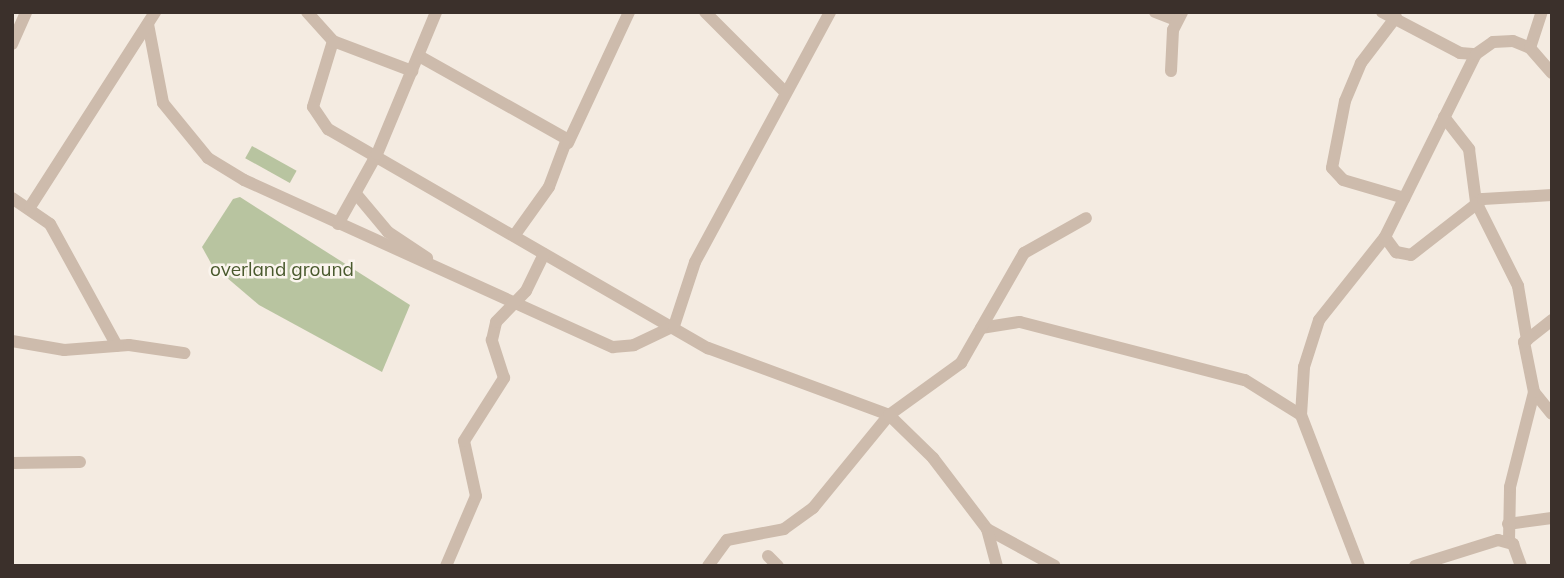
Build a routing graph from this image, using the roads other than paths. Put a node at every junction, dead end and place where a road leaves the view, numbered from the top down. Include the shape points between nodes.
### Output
1 (26, 12) edge
2 (307, 12) edge
3 (436, 12) edge
4 (629, 12) edge
5 (705, 12) edge
6 (831, 12) edge
7 (1155, 12) edge
8 (1382, 12) edge
9 (1542, 12) edge
10 (1179, 16) edge
11 (1396, 16) junction
12 (151, 18) edge
13 (333, 41) junction
14 (12, 44) edge
15 (1530, 48) junction
16 (1460, 53) junction
17 (1476, 54) junction
18 (419, 56) junction
19 (1468, 69) junction
20 (412, 71) junction
21 (1171, 71) dead end
22 (1552, 73) edge
23 (783, 91) junction
24 (1444, 117) junction
25 (568, 143) junction
26 (377, 154) junction
27 (357, 195) junction
28 (1552, 195) edge
29 (1479, 197) junction
30 (12, 198) edge
31 (1404, 198) junction
32 (30, 207) junction
33 (1086, 218) dead end
34 (338, 223) junction
35 (513, 236) junction
36 (1385, 237) junction
37 (544, 254) junction
38 (453, 276) junction
39 (516, 305) junction
40 (1552, 320) edge
41 (674, 326) junction
42 (981, 328) junction
43 (1527, 340) junction
44 (12, 341) edge
45 (117, 346) junction
46 (184, 353) dead end
47 (1534, 393) junction
48 (1552, 414) edge
49 (889, 415) junction
50 (1301, 415) junction
51 (79, 462) dead end
52 (12, 463) edge
53 (1552, 518) edge
54 (1508, 524) junction
55 (987, 529) junction
56 (1508, 541) junction
57 (768, 556) dead end
58 (446, 566) edge
59 (708, 566) edge
60 (778, 566) edge
61 (997, 566) edge
62 (1055, 566) edge
63 (1359, 566) edge
64 (1415, 566) edge
65 (1521, 566) edge

1 - 14 street
2 - 13 street
3 - 18 street
4 - 25 street
5 - 23 street
6 - 23 street
7 - 10 street
8 - 11 street
9 - 15 street
10 - 21 street
11 - 16 street
11 - 31 street via 1361,63 1345,101 1332,168 1343,180
12 - 32 street
12 - 34 street via 163,103 208,158
13 - 20 street
13 - 26 street via 316,92 315,118
15 - 17 street via 1493,42
15 - 22 street
16 - 17 street
16 - 19 street
17 - 19 street
18 - 20 street
18 - 25 street
19 - 24 street
20 - 26 street
23 - 41 street via 690,273
24 - 29 street via 1469,149
24 - 31 street
25 - 35 street via 539,204
26 - 27 street
26 - 35 street
27 - 34 street
27 - 38 street via 388,232
28 - 29 street
29 - 36 street via 1411,255 1396,252
29 - 43 street via 1518,286
30 - 32 street
31 - 36 street
32 - 45 street via 67,248
33 - 42 street via 1024,253
34 - 38 street
35 - 37 street
36 - 50 street via 1319,320 1304,366
37 - 39 street
37 - 41 street
38 - 39 street
39 - 41 street via 615,347
39 - 58 street via 496,322 492,340 504,378 464,441 476,496
40 - 43 street
41 - 49 street via 715,351
42 - 49 street via 948,378
42 - 50 street via 1020,323 1245,380
43 - 47 street
44 - 45 street via 75,351
45 - 46 street
47 - 48 street
47 - 54 street via 1514,463
49 - 55 street via 933,458
49 - 59 street via 813,508 785,529 727,540
50 - 63 street
51 - 52 street
53 - 54 street
54 - 56 street
55 - 61 street
55 - 62 street
56 - 64 street via 1475,544
56 - 65 street
57 - 60 street

